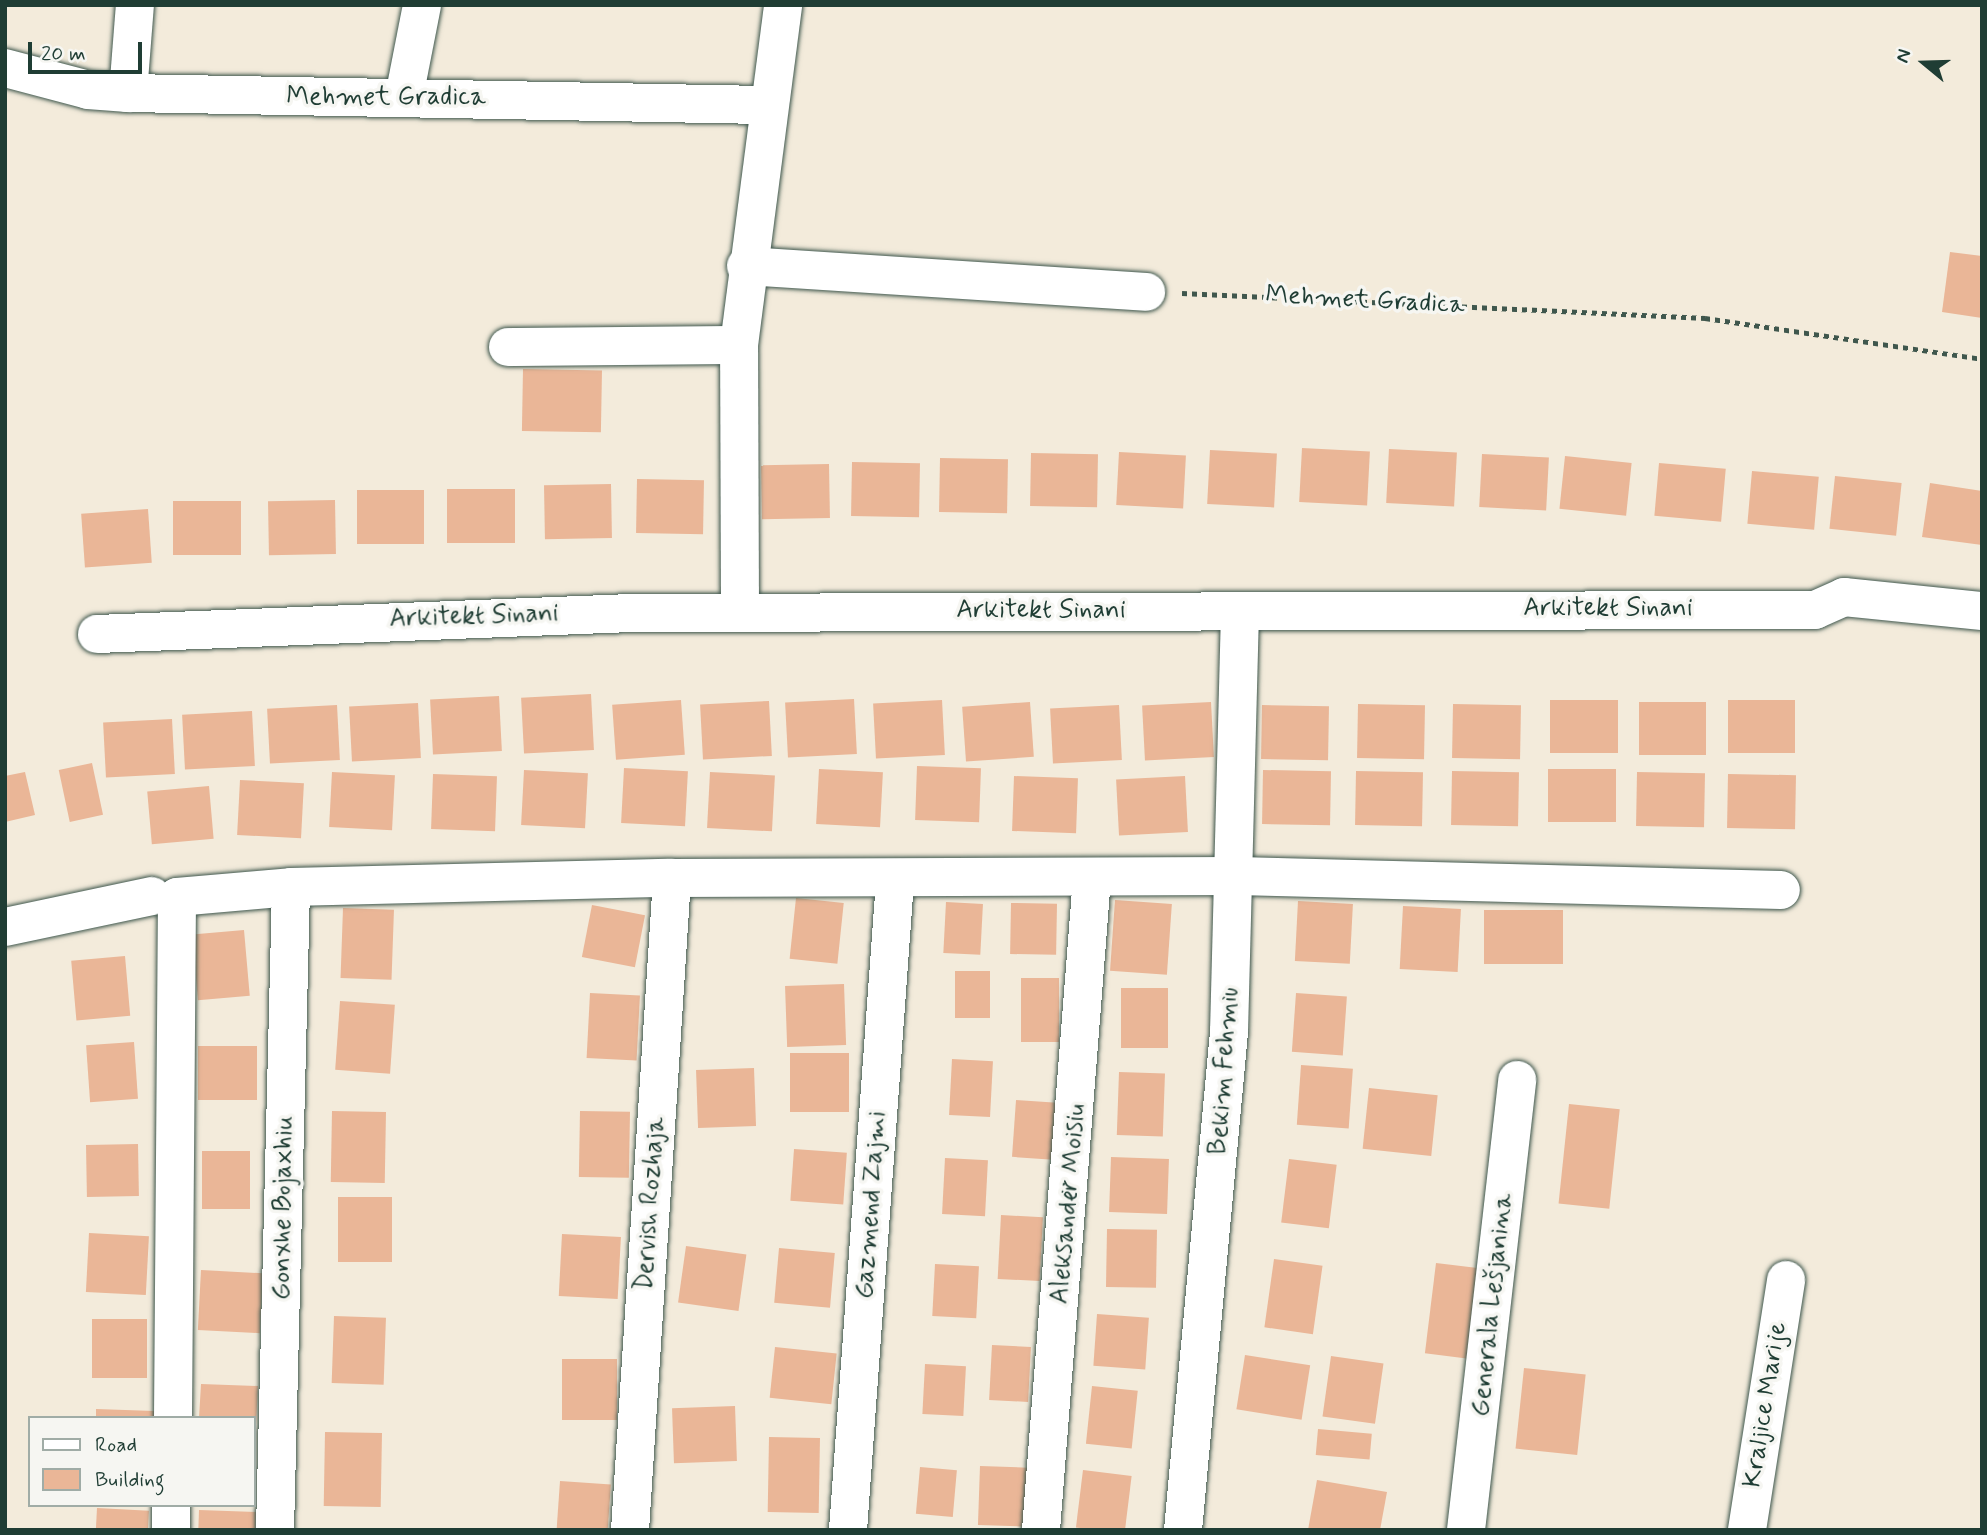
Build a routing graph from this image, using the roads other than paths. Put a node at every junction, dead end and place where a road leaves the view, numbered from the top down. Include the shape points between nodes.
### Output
1 (135, 5) edge
2 (422, 5) edge
3 (783, 5) edge
4 (7, 68) edge
5 (128, 93) junction
6 (404, 97) junction
7 (767, 105) junction
8 (746, 267) junction
9 (1146, 292) road end
10 (738, 345) junction
11 (508, 347) dead end
12 (1240, 611) junction
13 (1982, 611) edge
14 (740, 612) junction
15 (97, 634) dead end
16 (1238, 876) junction
17 (672, 878) junction
18 (1092, 878) junction
19 (895, 880) junction
20 (291, 887) junction
21 (1781, 890) dead end
22 (164, 896) junction
23 (5, 927) edge
24 (1517, 1080) dead end
25 (1786, 1280) dead end
26 (173, 1416) edge
27 (172, 1507) edge
28 (171, 1530) edge
29 (275, 1530) edge
30 (630, 1530) edge
31 (848, 1530) edge
32 (1041, 1530) edge
33 (1182, 1530) edge
34 (1466, 1530) edge
35 (1746, 1530) edge

1 - 5 street
2 - 6 street
3 - 7 street
4 - 5 street, Mehmet Gradica via 88,90
5 - 6 street, Mehmet Gradica
6 - 7 street, Mehmet Gradica
7 - 8 street
8 - 9 street
8 - 10 street
10 - 11 street
10 - 14 street
12 - 13 street, Arkitekt Sinani via 1815,610 1844,597
12 - 14 street, Arkitekt Sinani
12 - 16 street, Bekim Fehmiu
14 - 15 street, Arkitekt Sinani
16 - 18 street
16 - 21 street
16 - 33 street, Bekim Fehmiu
17 - 19 street
17 - 20 street
17 - 30 street, Dervish Rozhaja
18 - 19 street
18 - 32 street, Aleksandër Moisiu
19 - 31 street, Gazmend Zajmi
20 - 22 street
20 - 29 street, Gonxhe Bojaxhiu
22 - 23 street
22 - 26 street
24 - 34 street, Generala Lešjanina
25 - 35 street, Kraljice Marije
27 - 28 street

